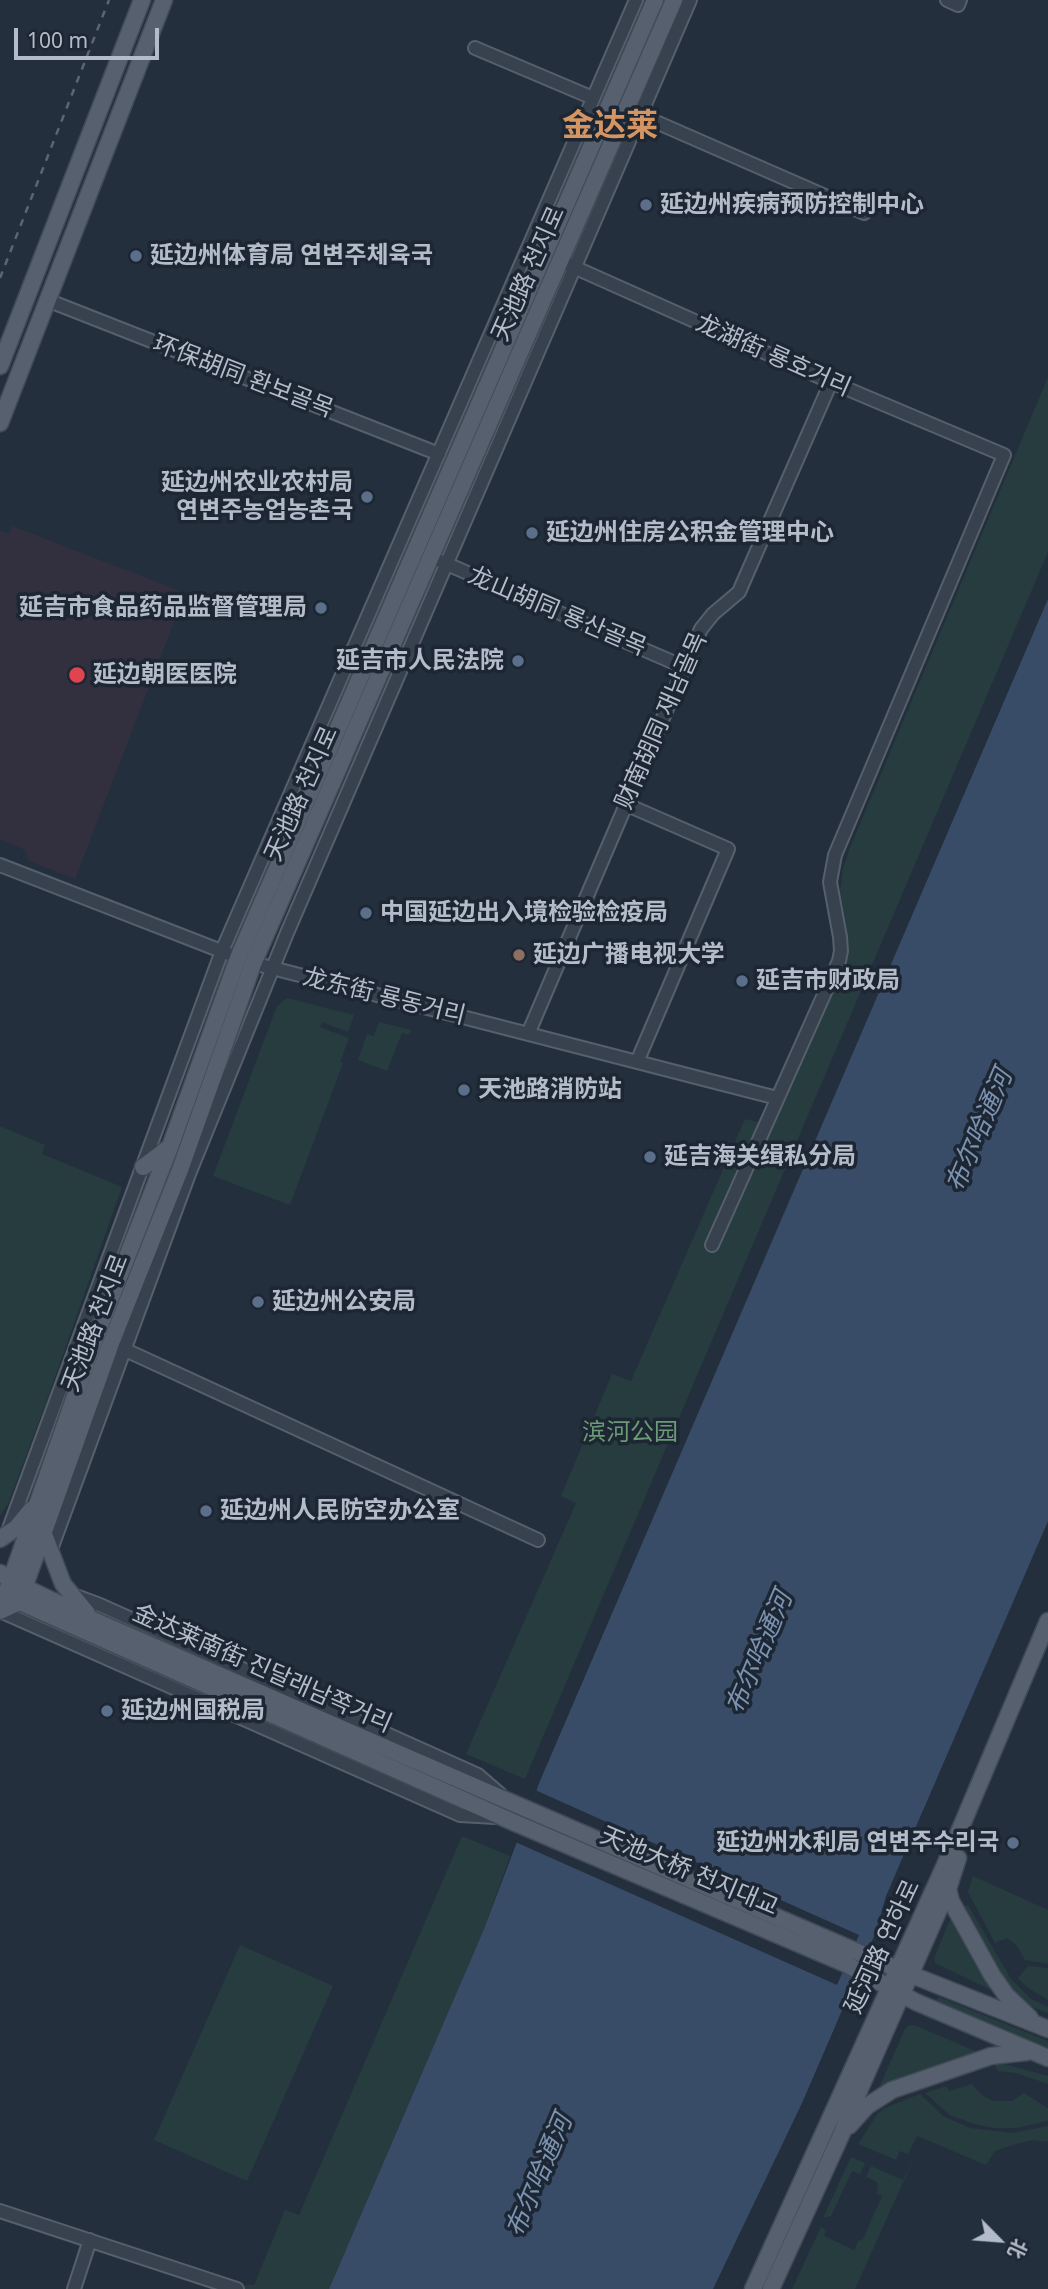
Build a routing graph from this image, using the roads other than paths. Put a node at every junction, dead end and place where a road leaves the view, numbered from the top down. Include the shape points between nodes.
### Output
1 (142, 0) edge
2 (164, 0) edge
3 (636, 0) edge
4 (655, 0) edge
5 (674, 0) edge
6 (690, 0) edge
7 (947, 0) edge
8 (960, 0) edge
9 (475, 48) dead end
10 (593, 98) junction
11 (640, 115) junction
12 (864, 213) dead end
13 (544, 254) junction
14 (567, 264) junction
15 (47, 300) junction
16 (0, 366) edge
17 (831, 382) junction
18 (0, 423) edge
19 (439, 454) junction
20 (438, 561) junction
21 (684, 667) junction
22 (625, 804) junction
23 (0, 865) edge
24 (238, 958) junction
25 (274, 969) junction
26 (528, 1034) junction
27 (637, 1062) junction
28 (777, 1098) junction
29 (170, 1147) junction
30 (143, 1167) junction
31 (712, 1245) dead end
32 (111, 1343) junction
33 (41, 1495) junction
34 (44, 1534) junction
35 (3, 1537) edge
36 (538, 1539) dead end
37 (50, 1552) junction
38 (70, 1594) junction
39 (7, 1596) edge
40 (93, 1620) junction
41 (1048, 1622) edge
42 (1048, 1650) edge
43 (514, 1804) junction
44 (508, 1820) joint
45 (948, 1889) junction
46 (850, 1957) junction
47 (904, 1972) junction
48 (895, 1990) junction
49 (1042, 2027) edge
50 (1031, 2052) junction
51 (1048, 2058) edge
52 (842, 2133) junction
53 (0, 2211) edge
54 (90, 2240) junction
55 (74, 2289) edge
56 (237, 2289) edge
57 (753, 2289) edge
58 (772, 2289) edge

1 - 16 main road
2 - 15 main road
3 - 10 street, 天池路 천지로
4 - 13 main road, 天池路 천지로
5 - 14 main road, 天池路 천지로
6 - 11 street, 天池路 천지로
7 - 8 street via 958,5
9 - 10 street
10 - 19 street, 天池路 천지로
11 - 12 street
11 - 14 street, 天池路 천지로
13 - 14 street, 龙湖街 룡호거리
13 - 24 main road, 天池路 천지로
14 - 17 street, 龙湖街 룡호거리
14 - 20 main road, 天池路 천지로
15 - 18 main road
15 - 19 street, 环保胡同 환보골목
17 - 21 street, 财南胡同 재남골목 via 742,585 701,629
17 - 28 street, 龙湖街 룡호거리 via 1004,455 835,855 830,882 840,937 839,961
19 - 24 street, 天池路 천지로
20 - 21 street, 龙山胡同 룡산골목
20 - 24 main road, 天池路 천지로
20 - 25 street, 天池路 천지로
21 - 22 street, 财南胡同 재남골목
22 - 26 street, 财南胡同 재남골목
22 - 27 street via 728,849
23 - 24 street, 龙东街 룡동거리
24 - 25 street, 龙东街 룡동거리
24 - 29 main road, 天池路 천지로
24 - 30 street, 天池路 천지로
24 - 32 main road, 天池路 천지로 via 180,1170
25 - 26 street, 龙东街 룡동거리
25 - 32 street, 天池路 천지로 via 189,1174
26 - 27 street, 龙东街 룡동거리
27 - 28 street, 龙东街 룡동거리
28 - 31 street
29 - 30 main road
29 - 32 main road, 天池路 천지로
30 - 35 street, 天池路 천지로
32 - 33 main road, 天池路 천지로
32 - 34 main road, 天池路 천지로
32 - 36 street
32 - 37 street, 天池路 천지로
33 - 35 main road via 27,1517
33 - 39 main road, 天池路 천지로
34 - 37 main road
34 - 39 main road, 天池路 천지로
37 - 38 main road
38 - 40 main road
38 - 43 street, 金达莱南街 진달래남쪽거리 via 478,1775
39 - 40 main road, 金达莱南街 진달래남쪽거리
39 - 44 main road, 金达莱南街 진달래남쪽거리
40 - 43 main road, 金达莱南街 진달래남쪽거리
41 - 47 main road, 延河路 연하로
42 - 45 main road, 延河路 연하로 via 972,1822
43 - 46 main road, 天池大桥 천지대교
44 - 46 main road, 天池大桥 천지대교
45 - 47 main road, 延河路 연하로
45 - 49 main road via 999,1986
46 - 47 main road
46 - 48 main road
47 - 48 main road, 延河路 연하로
47 - 49 main road
48 - 50 main road
48 - 52 main road, 延河路 연하로
48 - 57 main road, 延河路 연하로
50 - 51 main road
50 - 52 main road via 991,2056 892,2090 867,2106
52 - 58 main road, 延河路 연하로
53 - 54 street
54 - 55 street
54 - 56 street

